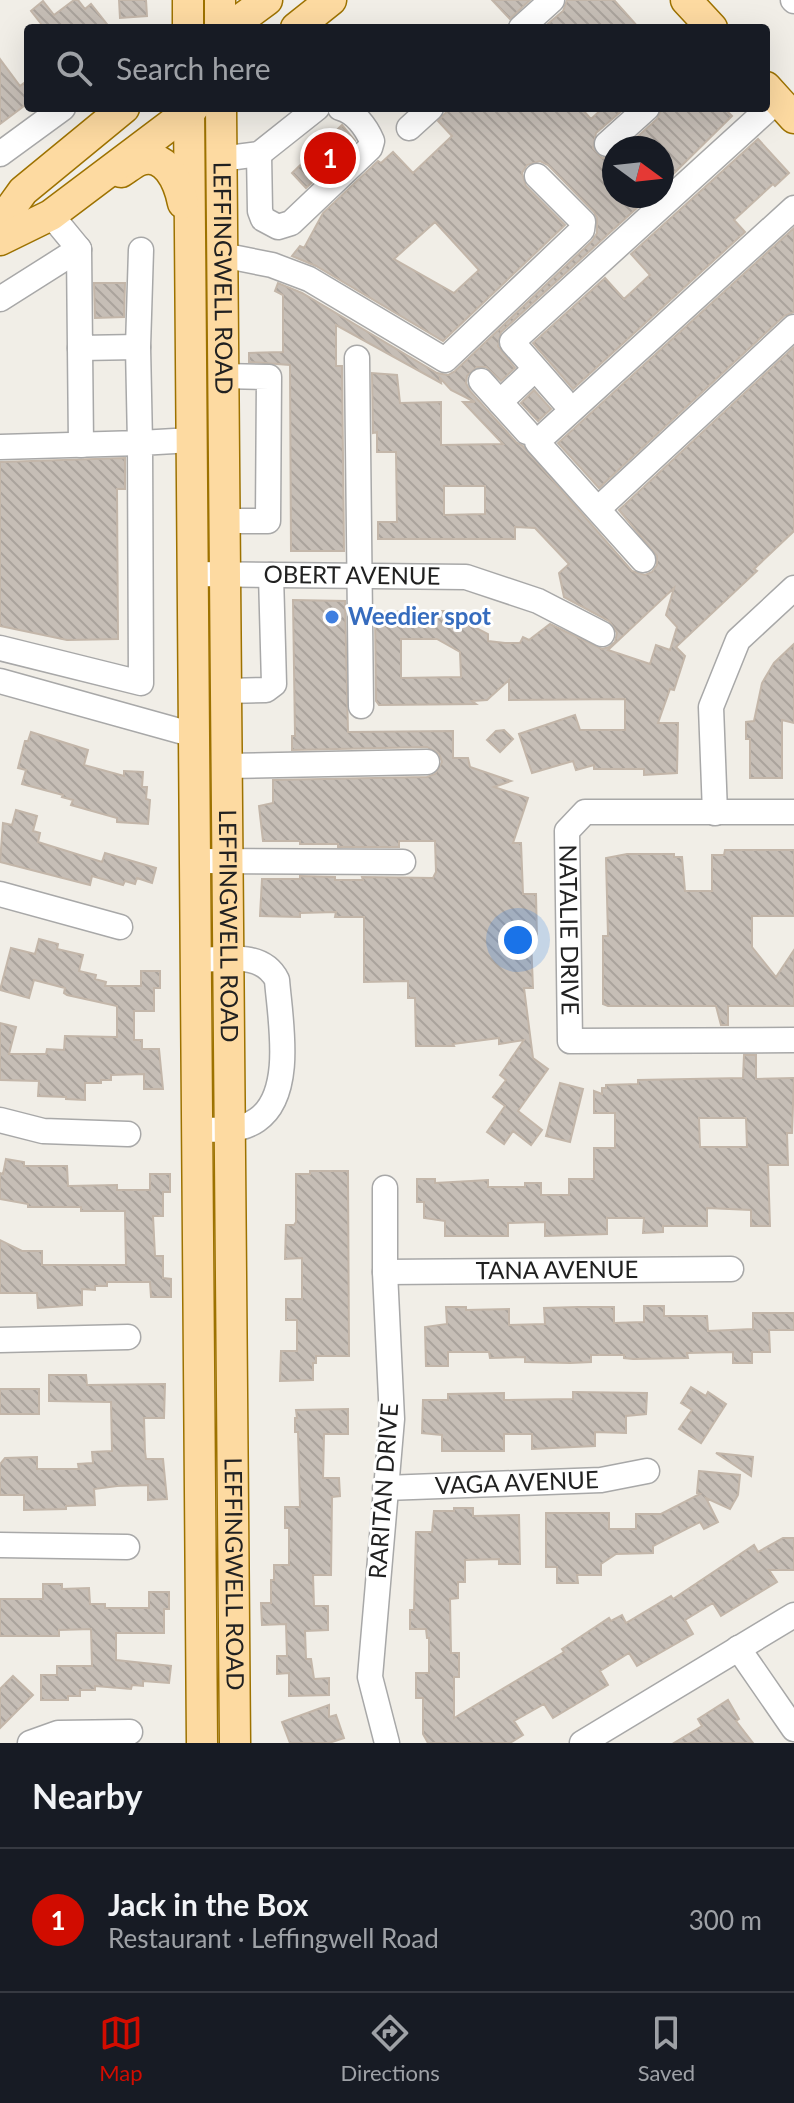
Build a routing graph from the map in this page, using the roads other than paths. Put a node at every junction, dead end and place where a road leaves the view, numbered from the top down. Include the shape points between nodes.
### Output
1 (188, 0) edge
2 (220, 0) edge
3 (267, 0) edge
4 (331, 0) edge
5 (552, 0) edge
6 (686, 0) edge
7 (188, 24) edge
8 (220, 24) edge
9 (234, 24) edge
10 (301, 24) edge
11 (525, 24) edge
12 (708, 24) edge
13 (58, 112) edge
14 (119, 112) edge
15 (186, 112) edge
16 (190, 112) edge
17 (221, 112) edge
18 (312, 112) edge
19 (350, 112) edge
20 (427, 112) edge
21 (643, 112) edge
22 (768, 112) edge
23 (409, 128) dead end
24 (616, 136) edge
25 (0, 154) edge
26 (259, 154) junction
27 (221, 159) junction
28 (537, 176) dead end
29 (60, 208) junction
30 (794, 208) edge
31 (0, 223) edge
32 (0, 240) edge
33 (190, 241) junction
34 (79, 249) junction
35 (141, 250) dead end
36 (222, 255) junction
37 (0, 299) edge
38 (794, 327) edge
39 (138, 347) junction
40 (80, 348) junction
41 (357, 358) dead end
42 (535, 369) junction
43 (223, 376) junction
44 (481, 381) dead end
45 (563, 400) dead end
46 (500, 402) junction
47 (527, 432) dead end
48 (192, 440) junction
49 (140, 443) junction
50 (81, 445) junction
51 (0, 447) edge
52 (598, 509) junction
53 (224, 521) junction
54 (643, 560) dead end
55 (192, 574) junction
56 (225, 574) junction
57 (271, 575) junction
58 (360, 576) junction
59 (794, 588) edge
60 (602, 634) dead end
61 (0, 648) edge
62 (0, 681) edge
63 (226, 691) junction
64 (361, 706) dead end
65 (194, 735) junction
66 (427, 762) dead end
67 (226, 766) junction
68 (794, 812) edge
69 (715, 813) junction
70 (195, 861) junction
71 (227, 861) junction
72 (403, 862) dead end
73 (0, 894) edge
74 (120, 927) dead end
75 (196, 960) junction
76 (228, 960) junction
77 (794, 1040) edge
78 (0, 1120) edge
79 (197, 1129) junction
80 (230, 1130) junction
81 (128, 1134) dead end
82 (385, 1188) dead end
83 (731, 1269) dead end
84 (385, 1272) junction
85 (128, 1337) dead end
86 (0, 1340) edge
87 (647, 1471) dead end
88 (385, 1488) junction
89 (0, 1545) edge
90 (127, 1547) dead end
91 (794, 1615) edge
92 (738, 1648) junction
93 (794, 1729) edge
94 (130, 1732) dead end
95 (30, 1743) edge
96 (202, 1743) edge
97 (235, 1743) edge
98 (387, 1743) edge
99 (582, 1743) edge

1 - 7 main road
2 - 8 main road
3 - 9 main road
4 - 10 main road
5 - 11 street
6 - 12 main road
13 - 25 street
14 - 31 main road via 23,191
15 - 29 main road
16 - 33 main road, LEFFINGWELL ROAD
17 - 27 main road, LEFFINGWELL ROAD
18 - 26 street
19 - 26 street via 372,141 370,148 291,223 278,227 263,219
20 - 23 street
21 - 24 street
22 - 42 street via 512,342
26 - 27 street
27 - 36 main road, LEFFINGWELL ROAD
28 - 36 street via 583,222 582,230 445,360 309,279
29 - 32 main road
29 - 33 main road via 140,160 152,160 179,181
29 - 34 street
30 - 52 street via 537,442
33 - 48 main road, LEFFINGWELL ROAD
34 - 37 street
34 - 40 street
35 - 39 street
36 - 43 main road, LEFFINGWELL ROAD
38 - 52 street
39 - 40 street
39 - 49 street
40 - 50 street
41 - 58 street
42 - 45 street
42 - 46 street
43 - 53 main road, LEFFINGWELL ROAD
43 - 53 street via 269,377 268,521
44 - 46 street
46 - 47 street
48 - 49 street
48 - 55 main road, LEFFINGWELL ROAD
49 - 50 street
49 - 61 street via 141,683
50 - 51 street
52 - 54 street
53 - 56 main road, LEFFINGWELL ROAD
55 - 56 street, OBERT AVENUE
55 - 65 main road, LEFFINGWELL ROAD
56 - 57 street, OBERT AVENUE
56 - 63 main road, LEFFINGWELL ROAD
57 - 58 street, OBERT AVENUE
57 - 63 street via 274,684 266,690
58 - 60 street, OBERT AVENUE via 466,577 538,601
58 - 64 street
59 - 69 street via 738,640 711,707
62 - 65 street
63 - 67 main road, LEFFINGWELL ROAD
65 - 70 main road, LEFFINGWELL ROAD
66 - 67 street
67 - 71 main road, LEFFINGWELL ROAD
68 - 69 street, NATALIE DRIVE
69 - 77 street, NATALIE DRIVE via 585,812 567,831 570,1041
70 - 71 street
70 - 75 main road, LEFFINGWELL ROAD
71 - 72 street
71 - 76 main road, LEFFINGWELL ROAD
73 - 74 street
75 - 76 street
75 - 79 main road, LEFFINGWELL ROAD
76 - 80 main road, LEFFINGWELL ROAD
76 - 80 street via 257,959 273,970 283,1063 272,1105 256,1121
78 - 81 street via 43,1131
79 - 80 street
79 - 96 main road, LEFFINGWELL ROAD
80 - 97 main road, LEFFINGWELL ROAD
82 - 84 street, RARITAN DRIVE
83 - 84 street, TANA AVENUE
84 - 88 street, RARITAN DRIVE via 392,1419
85 - 86 street
87 - 88 street, VAGA AVENUE via 601,1480
88 - 98 street, RARITAN DRIVE via 370,1677
89 - 90 street
91 - 92 street
92 - 93 street
92 - 99 street
94 - 95 street via 58,1733

